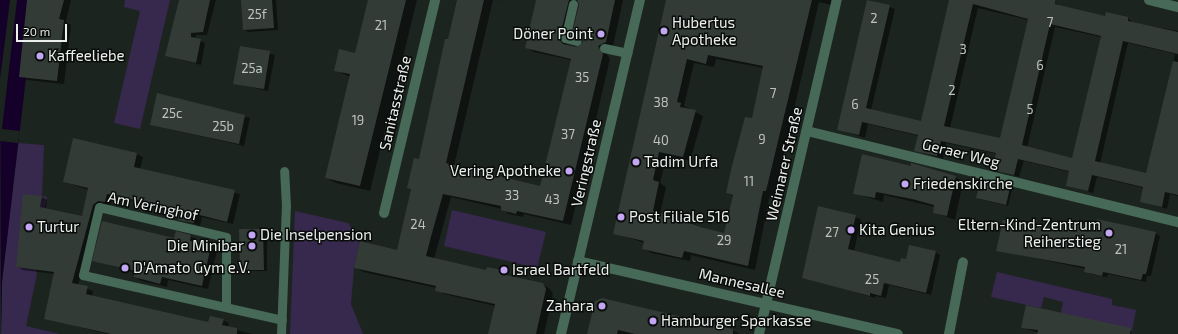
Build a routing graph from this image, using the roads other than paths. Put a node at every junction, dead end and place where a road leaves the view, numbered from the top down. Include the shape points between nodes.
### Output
1 (435, 0) edge
2 (640, 0) edge
3 (837, 0) edge
4 (1149, 0) edge
5 (573, 4) dead end
6 (1178, 7) edge
7 (577, 41) dead end
8 (604, 48) dead end
9 (627, 53) junction
10 (807, 131) junction
11 (284, 171) dead end
12 (384, 213) dead end
13 (1178, 222) edge
14 (578, 261) junction
15 (963, 262) dead end
16 (766, 304) junction
17 (226, 307) junction
18 (282, 320) junction
19 (281, 334) edge
20 (561, 334) edge
21 (759, 334) edge
22 (898, 334) edge
23 (949, 334) edge

1 - 12 street, Sanitasstraße
2 - 9 street, Veringstraße
3 - 10 street, Weimarer Straße
4 - 6 street
5 - 7 lane via 565,38
8 - 9 lane
9 - 14 street, Veringstraße
10 - 13 street, Geraer Weg
10 - 16 street, Weimarer Straße
11 - 18 lane
14 - 16 street, Mannesallee
14 - 20 street, Veringstraße
15 - 23 street
16 - 21 street, Weimarer Straße
16 - 22 street, Mannesallee
17 - 17 lane, Am Veringhof via 83,275 99,207 226,237
17 - 18 lane, Am Veringhof
18 - 19 lane

